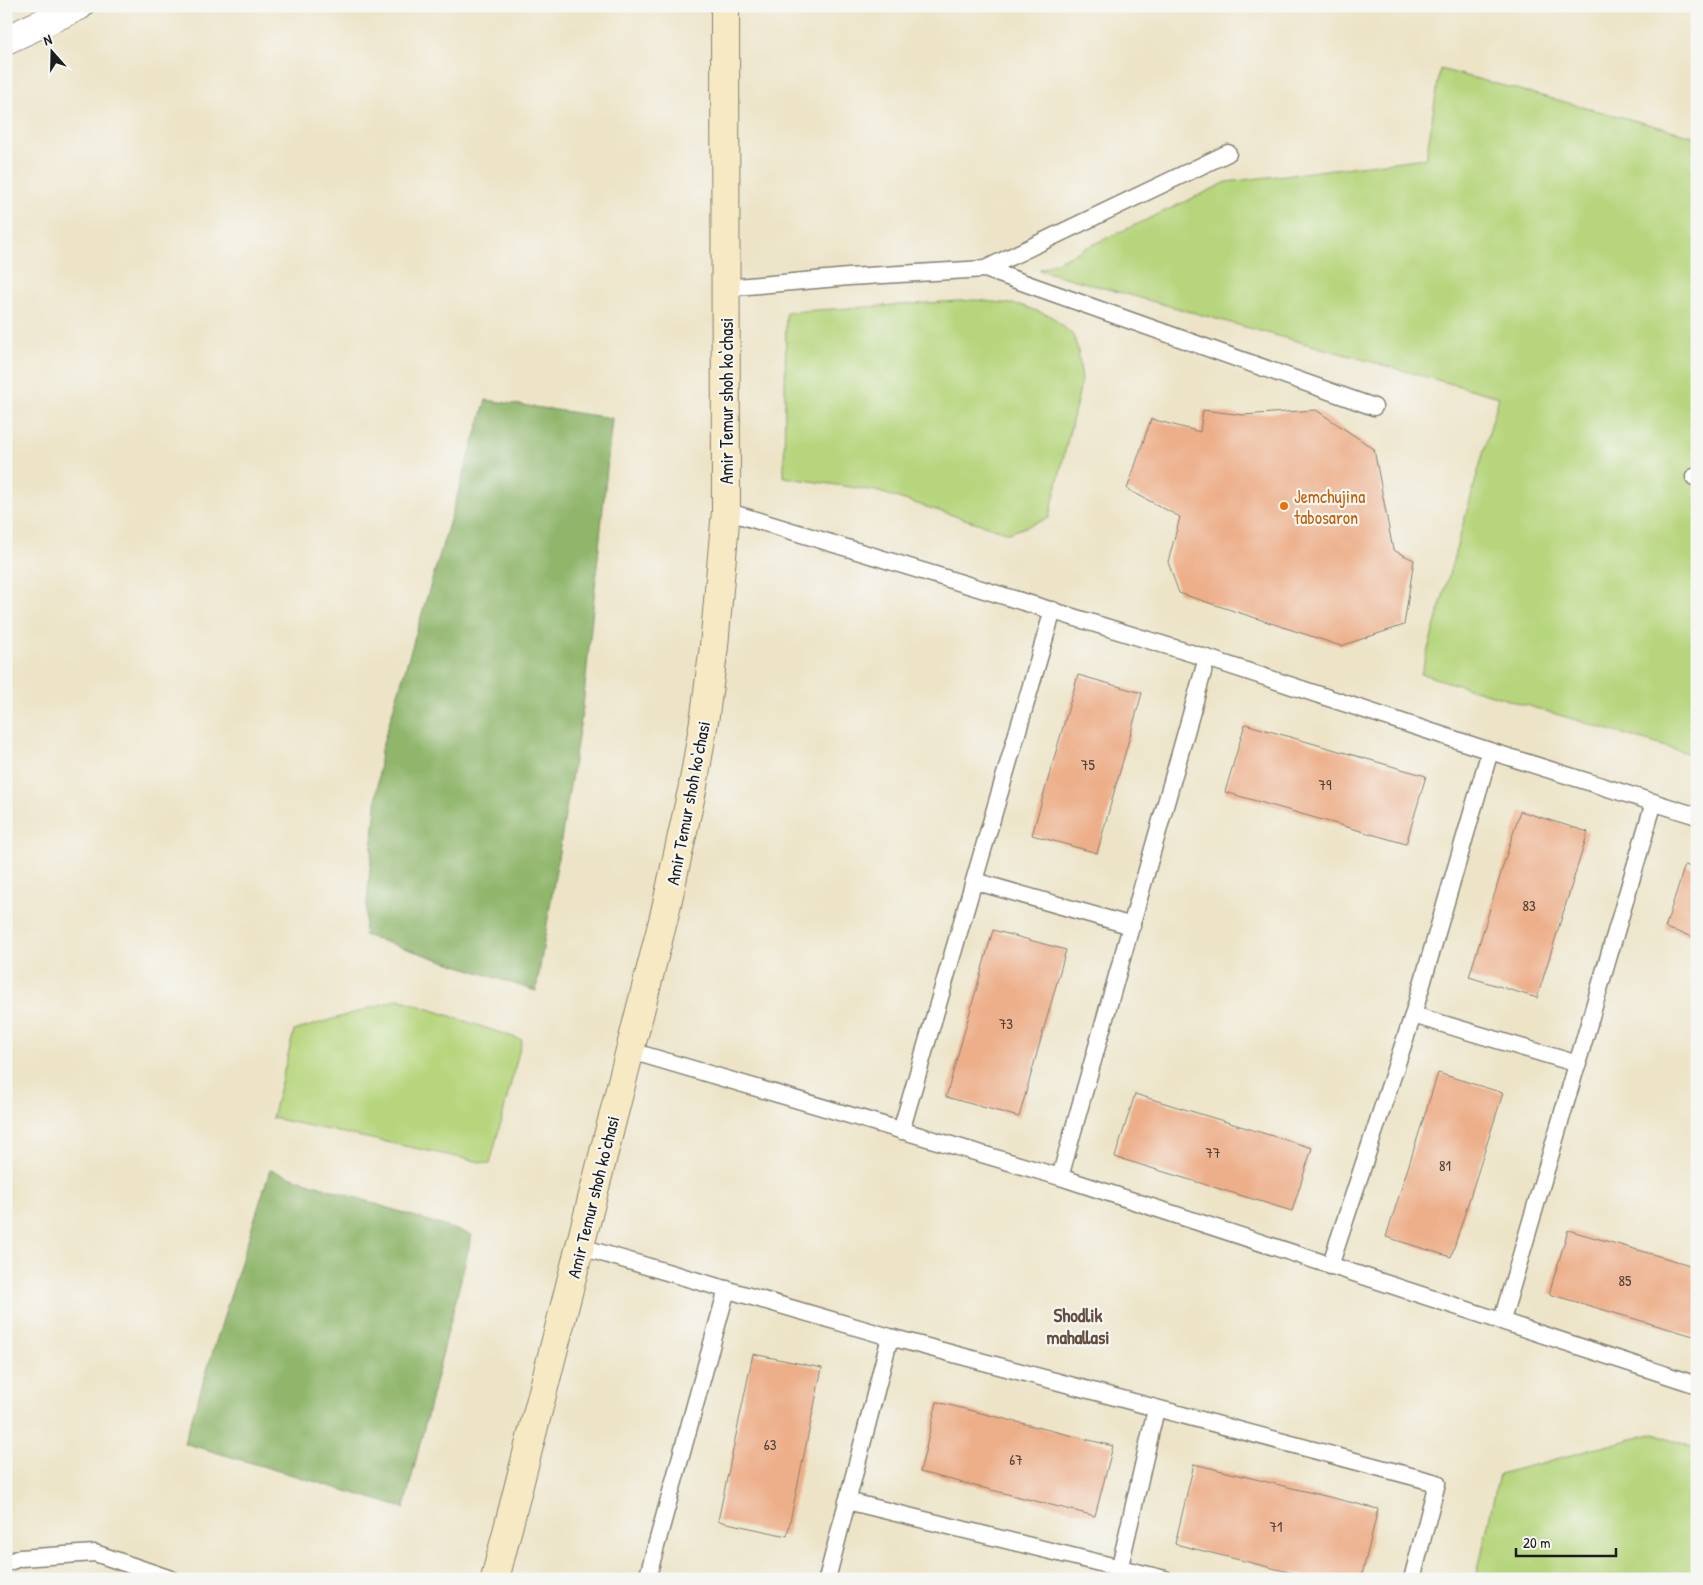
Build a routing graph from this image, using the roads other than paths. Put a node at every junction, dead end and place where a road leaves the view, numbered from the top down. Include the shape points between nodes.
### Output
1 (79, 6) edge
2 (725, 6) edge
3 (6, 40) edge
4 (1228, 153) dead end
5 (985, 269) junction
6 (726, 288) junction
7 (1374, 406) dead end
8 (726, 511) junction
9 (1052, 610) junction
10 (1207, 658) junction
11 (1490, 751) junction
12 (1654, 802) junction
13 (1697, 816) edge
14 (974, 880) junction
15 (1132, 926) junction
16 (1413, 1015) junction
17 (631, 1051) junction
18 (1578, 1064) junction
19 (901, 1131) junction
20 (1060, 1177) junction
21 (581, 1247) junction
22 (1330, 1266) junction
23 (727, 1289) junction
24 (1502, 1320) junction
25 (890, 1337) junction
26 (1697, 1385) edge
27 (1156, 1409) junction
28 (848, 1501) junction
29 (6, 1563) edge
30 (1118, 1573) edge
31 (171, 1579) edge
32 (495, 1579) edge
33 (647, 1579) edge
34 (827, 1579) edge
35 (1165, 1579) edge
36 (1412, 1579) edge

1 - 3 street
2 - 6 main road, Amir Temur shoh ko‘chasi
4 - 5 lane
5 - 6 lane
5 - 7 lane
6 - 8 main road, Amir Temur shoh ko‘chasi
8 - 9 lane
8 - 17 main road, Amir Temur shoh ko‘chasi via 714,646 693,786
9 - 10 lane
9 - 14 lane
10 - 11 lane
10 - 15 lane
11 - 12 lane
11 - 16 lane
12 - 13 lane
12 - 18 lane
14 - 15 lane
14 - 19 lane
15 - 20 lane
16 - 18 lane
16 - 22 lane
17 - 19 lane
17 - 21 main road, Amir Temur shoh ko‘chasi
18 - 24 lane
19 - 20 lane
20 - 22 lane
21 - 23 lane
21 - 32 main road, Amir Temur shoh ko‘chasi
22 - 24 lane
23 - 25 lane
23 - 33 lane
24 - 26 lane
25 - 27 lane
25 - 28 lane
27 - 30 lane
27 - 36 lane via 1437,1483
28 - 30 lane
28 - 34 lane
29 - 31 lane via 20,1558 95,1553
30 - 35 lane

